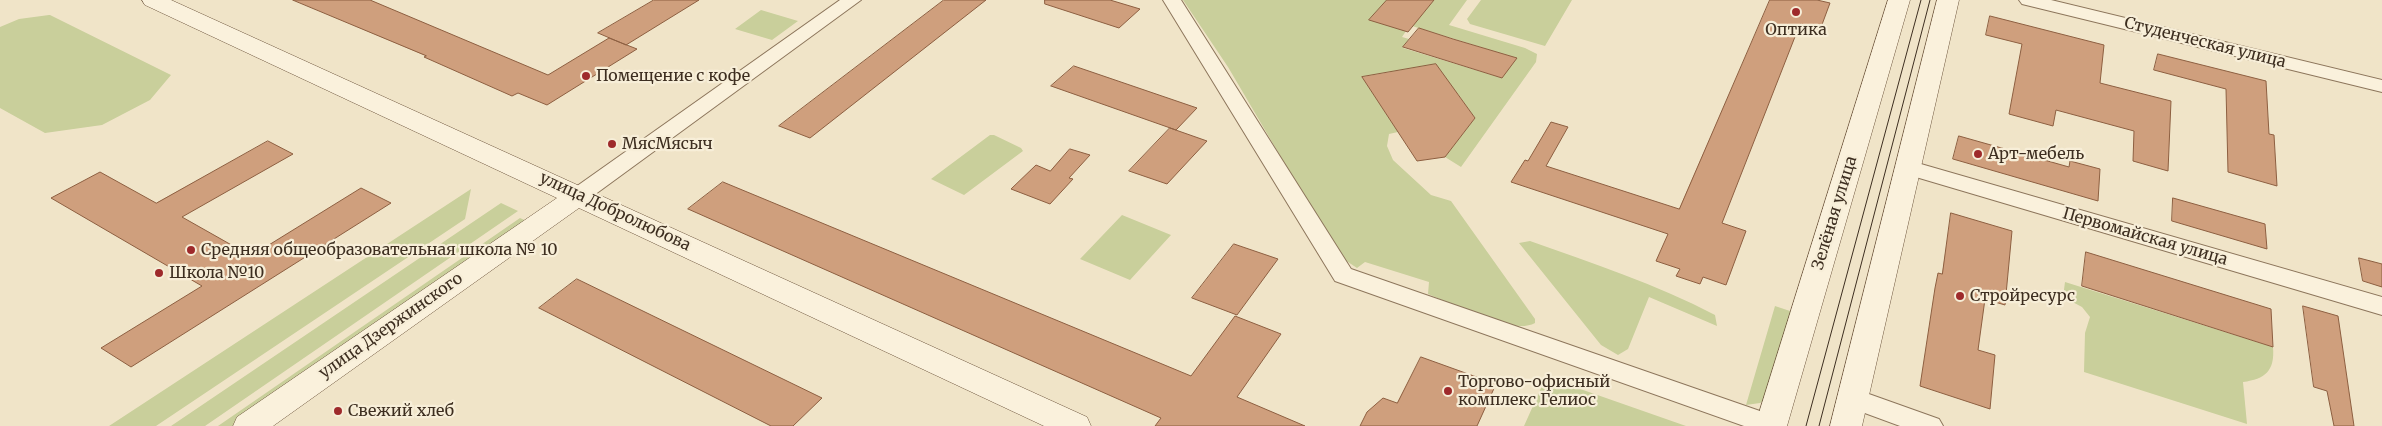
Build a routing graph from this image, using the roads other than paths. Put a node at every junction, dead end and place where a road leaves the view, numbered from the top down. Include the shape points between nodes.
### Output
1 (153, 0) edge
2 (852, 0) edge
3 (1172, 0) edge
4 (1899, 0) edge
5 (1948, 0) edge
6 (2028, 0) edge
7 (2382, 86) edge
8 (1907, 167) junction
9 (578, 196) junction
10 (2382, 306) edge
11 (1852, 398) junction
12 (249, 426) edge
13 (1075, 426) edge
14 (1771, 426) edge
15 (1846, 426) edge
16 (1930, 426) edge

1 - 9 street, улица Добролюбова
2 - 9 street, улица Дзержинского
3 - 14 street via 1343,275
4 - 14 street, Зелёная улица
5 - 8 street
6 - 7 street, Студенческая улица
8 - 10 street, Первомайская улица
8 - 11 street
9 - 12 street, улица Дзержинского
9 - 13 street, улица Добролюбова
11 - 15 street
11 - 16 street

